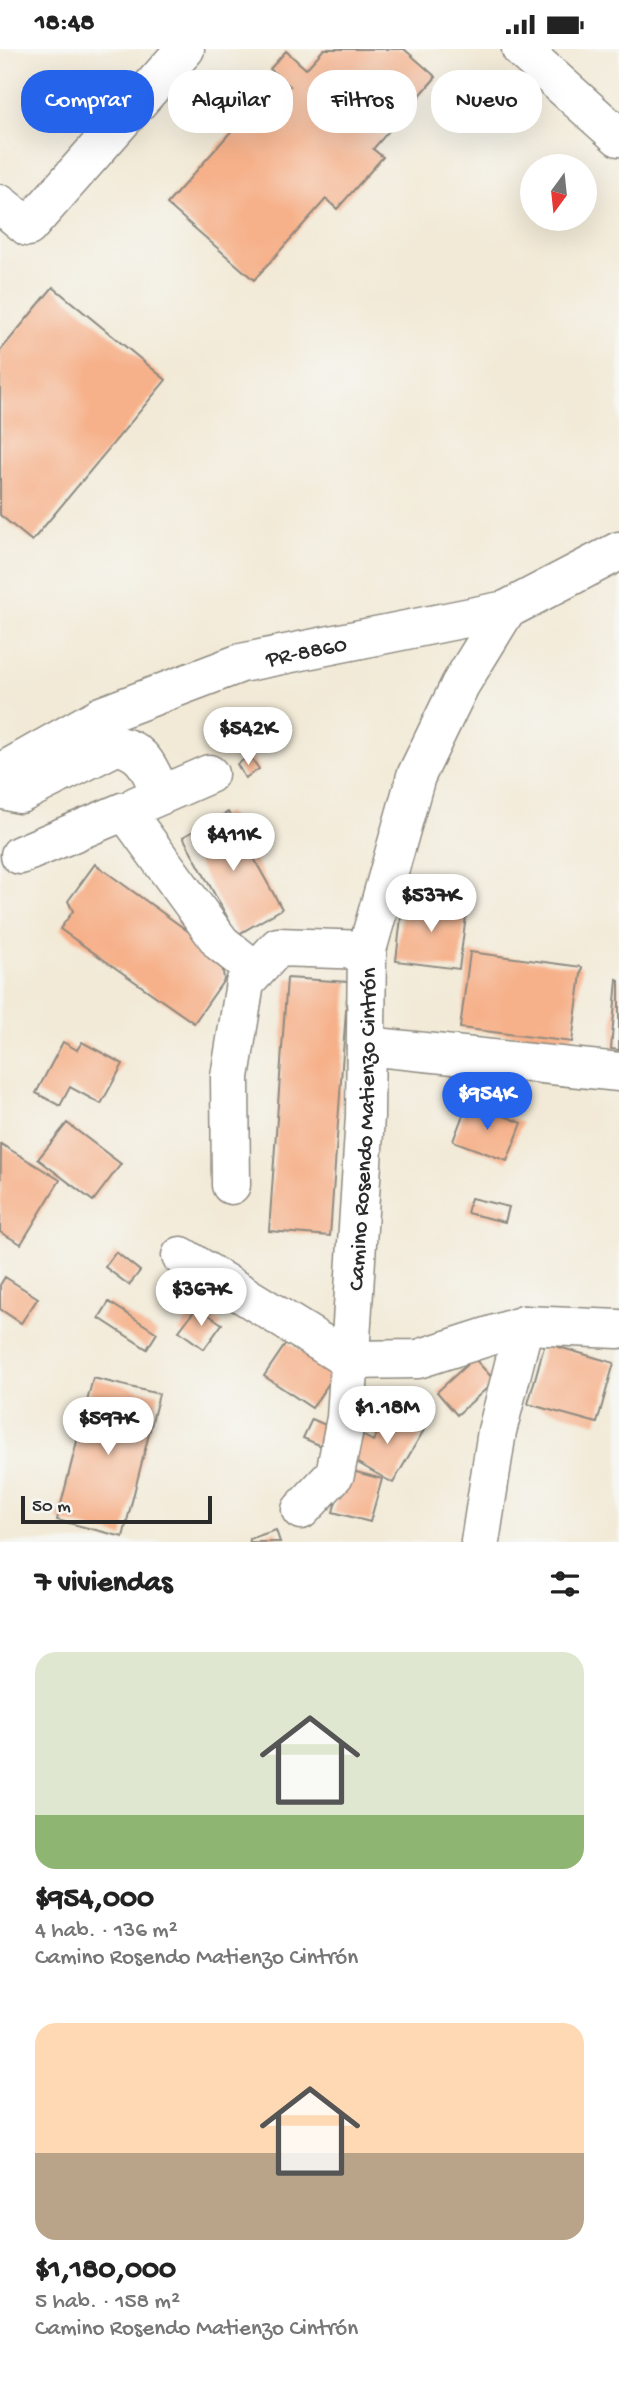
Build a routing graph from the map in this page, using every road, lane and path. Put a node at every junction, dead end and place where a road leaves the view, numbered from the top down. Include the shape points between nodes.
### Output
1 (185, 49) edge
2 (521, 49) edge
3 (619, 137) edge
4 (0, 204) edge
5 (619, 551) edge
6 (506, 610) junction
7 (0, 773) edge
8 (209, 774) dead end
9 (0, 789) edge
10 (161, 795) junction
11 (125, 811) junction
12 (20, 855) dead end
13 (367, 950) junction
14 (256, 971) junction
15 (366, 1046) junction
16 (619, 1072) edge
17 (232, 1185) dead end
18 (181, 1256) dead end
19 (524, 1325) junction
20 (619, 1329) edge
21 (349, 1360) junction
22 (301, 1510) dead end
23 (480, 1542) edge

1 - 4 street via 28,227
2 - 3 street
5 - 6 street, PR-8860 / PR-8860
6 - 7 street, PR-8860 / PR-8860 via 241,663 101,716
6 - 13 street, Camino Rosendo Matienzo Cintrón via 460,685 416,776
8 - 10 street
9 - 10 street via 20,794 116,746 132,747 147,764
10 - 11 street
11 - 12 street
11 - 14 street via 221,943
13 - 14 street via 278,947
13 - 15 street, Camino Rosendo Matienzo Cintrón
14 - 17 street via 245,983 230,1077
15 - 16 street
15 - 21 street, Camino Rosendo Matienzo Cintrón
18 - 21 street
19 - 20 street
19 - 21 street via 418,1359
19 - 23 street via 497,1431
21 - 22 street, Camino Rosendo Matienzo Cintrón via 346,1418 335,1474

